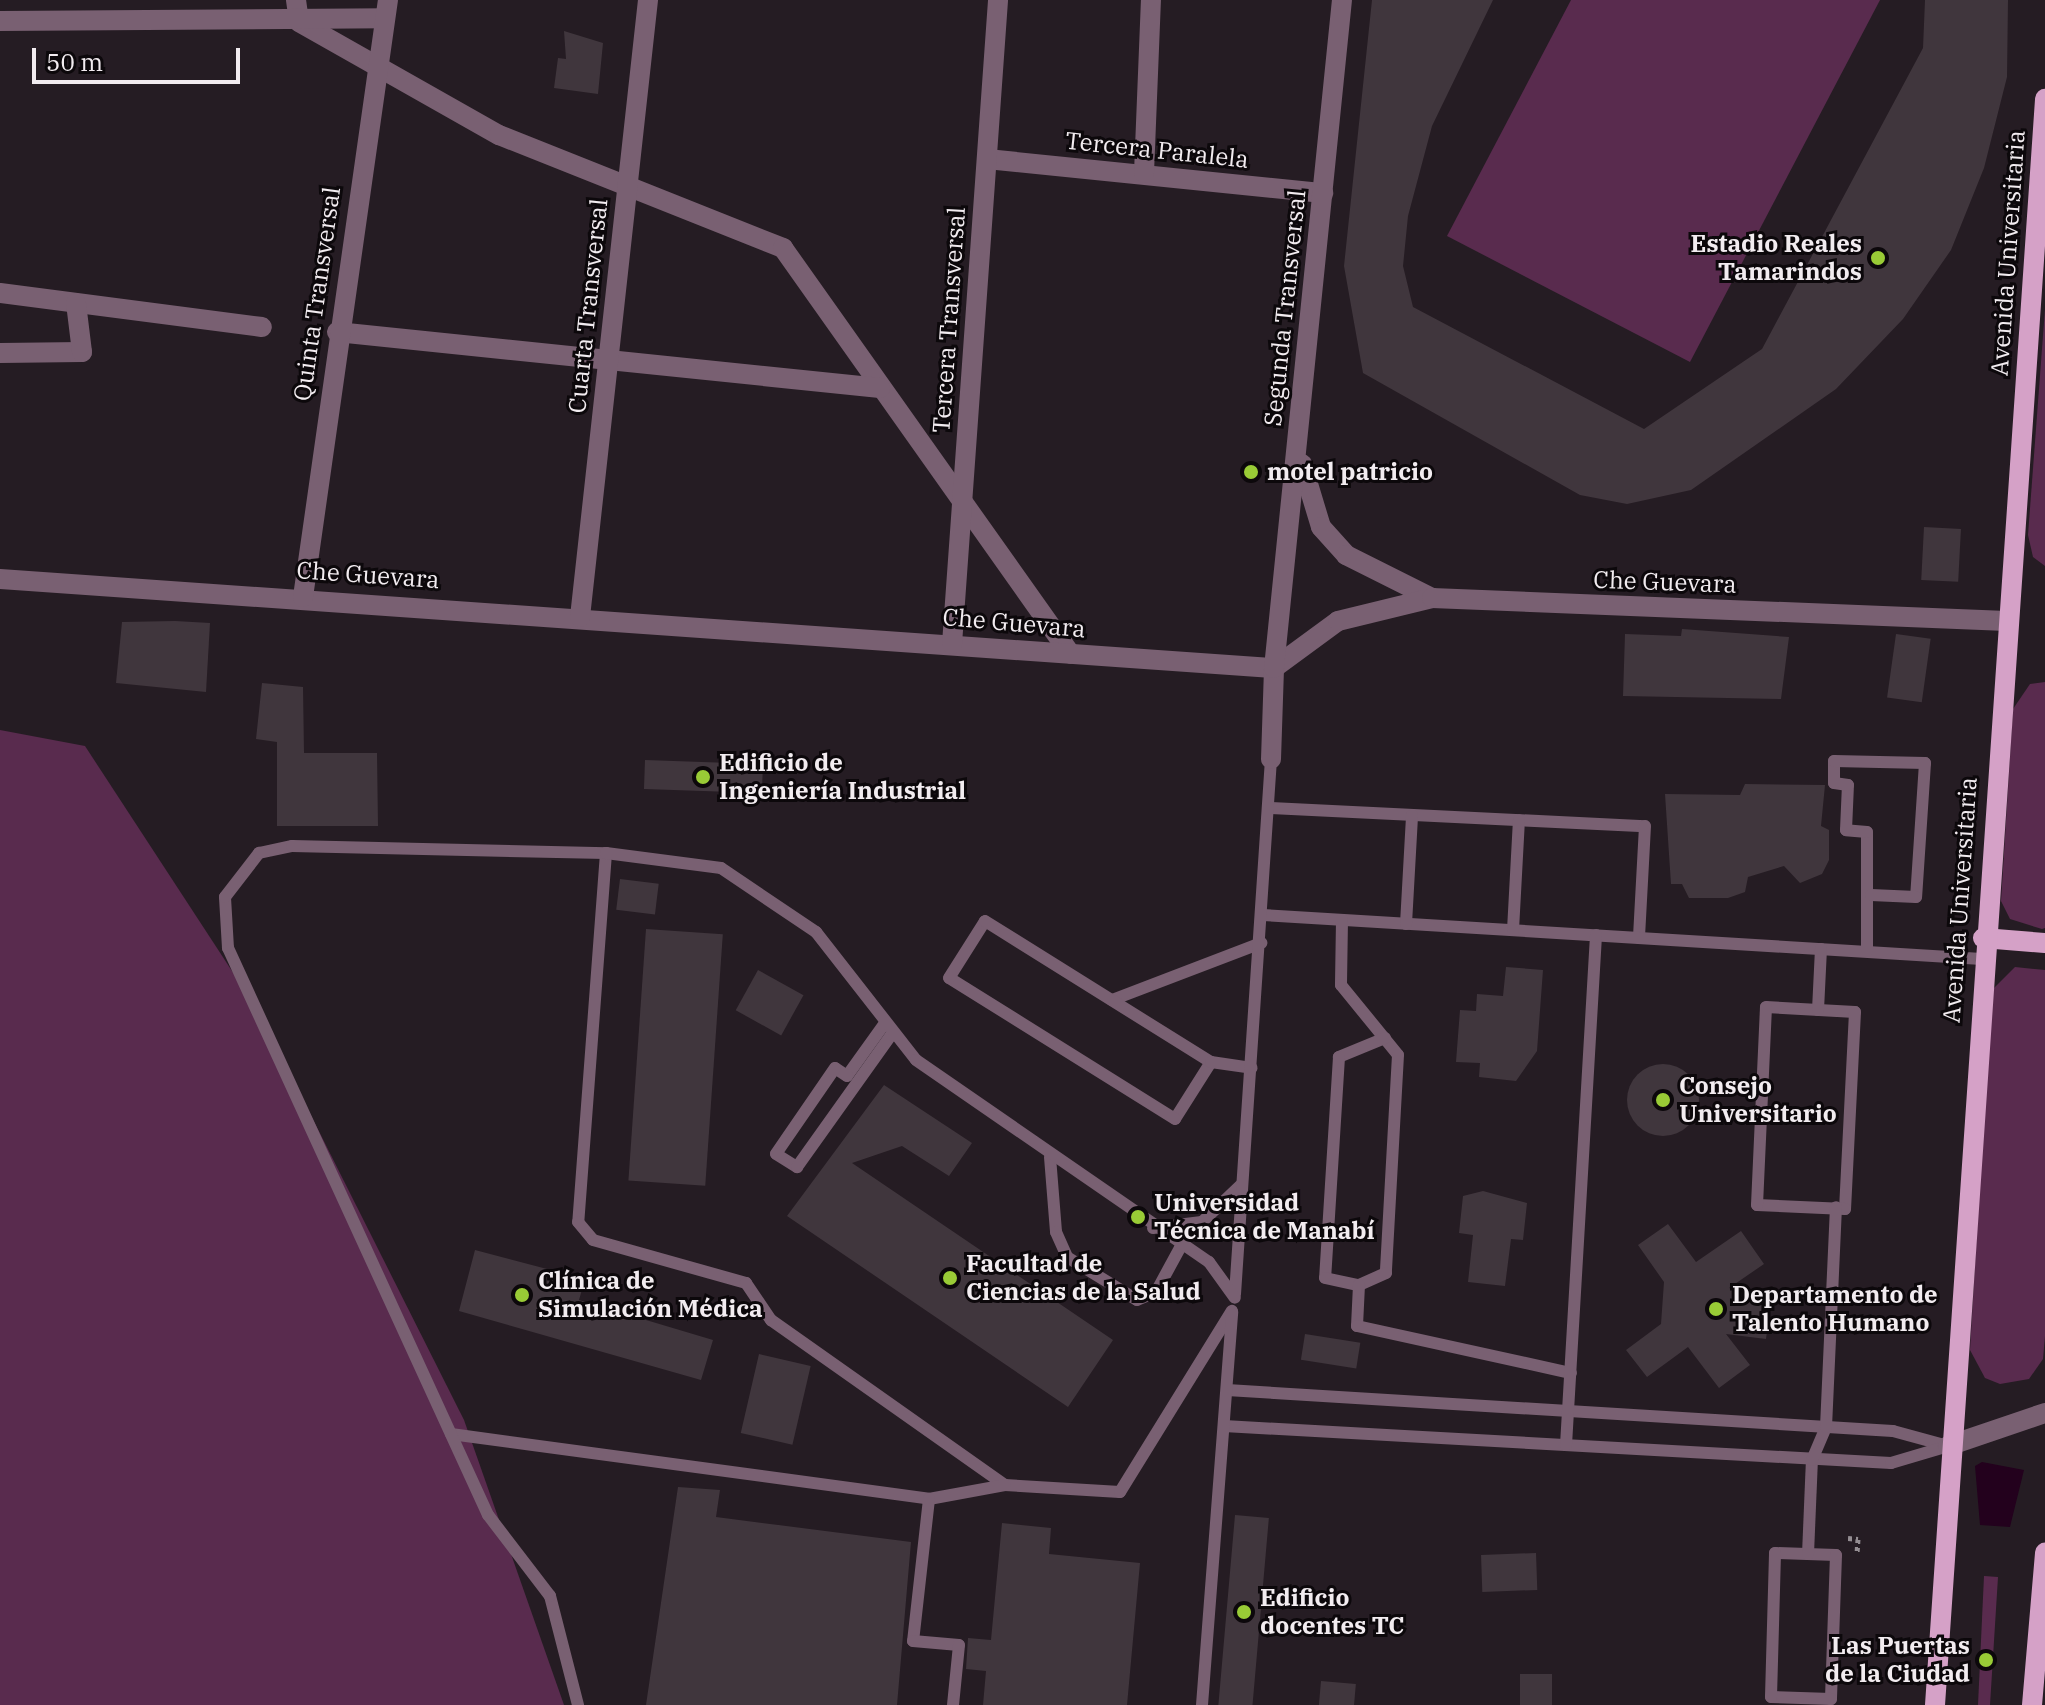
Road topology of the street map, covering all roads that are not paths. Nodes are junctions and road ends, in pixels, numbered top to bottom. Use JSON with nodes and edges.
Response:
{"nodes":[{"id":1,"x":296,"y":0,"type":"edge"},
{"id":2,"x":648,"y":0,"type":"edge"},
{"id":3,"x":998,"y":0,"type":"edge"},
{"id":4,"x":1151,"y":0,"type":"edge"},
{"id":5,"x":1342,"y":0,"type":"edge"},
{"id":6,"x":386,"y":9,"type":"edge"},
{"id":7,"x":0,"y":21,"type":"edge"},
{"id":8,"x":299,"y":22,"type":"junction"},
{"id":9,"x":377,"y":62,"type":"junction"},
{"id":10,"x":2045,"y":99,"type":"edge"},
{"id":11,"x":987,"y":159,"type":"junction"},
{"id":12,"x":1144,"y":173,"type":"junction"},
{"id":13,"x":629,"y":181,"type":"junction"},
{"id":14,"x":1323,"y":193,"type":"junction"},
{"id":15,"x":0,"y":293,"type":"edge"},
{"id":16,"x":76,"y":303,"type":"junction"},
{"id":17,"x":262,"y":327,"type":"dead end"},
{"id":18,"x":337,"y":332,"type":"junction"},
{"id":19,"x":0,"y":353,"type":"edge"},
{"id":20,"x":609,"y":358,"type":"junction"},
{"id":21,"x":880,"y":388,"type":"junction"},
{"id":22,"x":1298,"y":444,"type":"junction"},
{"id":23,"x":961,"y":505,"type":"junction"},
{"id":24,"x":0,"y":579,"type":"edge"},
{"id":25,"x":303,"y":597,"type":"junction"},
{"id":26,"x":1432,"y":598,"type":"junction"},
{"id":27,"x":580,"y":617,"type":"junction"},
{"id":28,"x":2007,"y":621,"type":"junction"},
{"id":29,"x":952,"y":644,"type":"junction"},
{"id":30,"x":1070,"y":654,"type":"junction"},
{"id":31,"x":1274,"y":668,"type":"junction"},
{"id":32,"x":1271,"y":759,"type":"joint"},
{"id":33,"x":1271,"y":808,"type":"junction"},
{"id":34,"x":1412,"y":815,"type":"junction"},
{"id":35,"x":1519,"y":820,"type":"junction"},
{"id":36,"x":606,"y":853,"type":"junction"},
{"id":37,"x":1871,"y":895,"type":"junction"},
{"id":38,"x":1263,"y":915,"type":"junction"},
{"id":39,"x":1342,"y":920,"type":"junction"},
{"id":40,"x":1406,"y":924,"type":"junction"},
{"id":41,"x":1513,"y":930,"type":"junction"},
{"id":42,"x":1596,"y":935,"type":"junction"},
{"id":43,"x":1639,"y":938,"type":"junction"},
{"id":44,"x":1983,"y":938,"type":"junction"},
{"id":45,"x":1261,"y":943,"type":"junction"},
{"id":46,"x":2045,"y":943,"type":"edge"},
{"id":47,"x":1821,"y":949,"type":"junction"},
{"id":48,"x":1867,"y":951,"type":"junction"},
{"id":49,"x":1982,"y":959,"type":"junction"},
{"id":50,"x":1112,"y":1000,"type":"junction"},
{"id":51,"x":1818,"y":1010,"type":"junction"},
{"id":52,"x":888,"y":1028,"type":"junction"},
{"id":53,"x":1385,"y":1038,"type":"junction"},
{"id":54,"x":1211,"y":1062,"type":"junction"},
{"id":55,"x":1252,"y":1068,"type":"junction"},
{"id":56,"x":1050,"y":1157,"type":"junction"},
{"id":57,"x":1242,"y":1184,"type":"junction"},
{"id":58,"x":1836,"y":1207,"type":"junction"},
{"id":59,"x":1150,"y":1228,"type":"junction"},
{"id":60,"x":1181,"y":1246,"type":"junction"},
{"id":61,"x":1359,"y":1285,"type":"junction"},
{"id":62,"x":1234,"y":1304,"type":"junction"},
{"id":63,"x":1571,"y":1373,"type":"junction"},
{"id":64,"x":1227,"y":1390,"type":"junction"},
{"id":65,"x":1568,"y":1412,"type":"junction"},
{"id":66,"x":2045,"y":1413,"type":"edge"},
{"id":67,"x":1224,"y":1426,"type":"junction"},
{"id":68,"x":1826,"y":1427,"type":"junction"},
{"id":69,"x":451,"y":1434,"type":"junction"},
{"id":70,"x":1566,"y":1445,"type":"junction"},
{"id":71,"x":1948,"y":1446,"type":"junction"},
{"id":72,"x":1812,"y":1460,"type":"junction"},
{"id":73,"x":1005,"y":1485,"type":"junction"},
{"id":74,"x":929,"y":1499,"type":"junction"},
{"id":75,"x":2045,"y":1553,"type":"edge"},
{"id":76,"x":1808,"y":1554,"type":"junction"},
{"id":77,"x":578,"y":1705,"type":"edge"},
{"id":78,"x":953,"y":1705,"type":"edge"},
{"id":79,"x":1202,"y":1705,"type":"edge"},
{"id":80,"x":1935,"y":1705,"type":"edge"},
{"id":81,"x":2032,"y":1705,"type":"edge"}],
"edges":[{"from":1,"to":8,"type":"street"},
{"from":2,"to":13,"type":"street","name":"Cuarta Transversal"},
{"from":3,"to":11,"type":"street","name":"Tercera Transversal"},
{"from":4,"to":12,"type":"street"},
{"from":5,"to":14,"type":"street","name":"Segunda Transversal"},
{"from":6,"to":8,"type":"street"},
{"from":6,"to":9,"type":"street","name":"Quinta Transversal"},
{"from":7,"to":8,"type":"street"},
{"from":8,"to":9,"type":"street"},
{"from":9,"to":13,"type":"street"},
{"from":9,"to":18,"type":"street","name":"Quinta Transversal"},
{"from":10,"to":28,"type":"main road","name":"Avenida Universitaria"},
{"from":11,"to":12,"type":"street","name":"Tercera Paralela"},
{"from":11,"to":23,"type":"street","name":"Tercera Transversal"},
{"from":12,"to":14,"type":"street","name":"Tercera Paralela"},
{"from":13,"to":20,"type":"street","name":"Cuarta Transversal"},
{"from":13,"to":21,"type":"street"},
{"from":14,"to":22,"type":"street","name":"Segunda Transversal"},
{"from":15,"to":16,"type":"street"},
{"from":16,"to":17,"type":"street"},
{"from":16,"to":19,"type":"street"},
{"from":18,"to":20,"type":"street"},
{"from":18,"to":25,"type":"street","name":"Quinta Transversal"},
{"from":20,"to":21,"type":"street"},
{"from":20,"to":27,"type":"street","name":"Cuarta Transversal"},
{"from":21,"to":23,"type":"street"},
{"from":22,"to":26,"type":"street"},
{"from":22,"to":31,"type":"street","name":"Segunda Transversal"},
{"from":23,"to":29,"type":"street","name":"Tercera Transversal"},
{"from":23,"to":30,"type":"street"},
{"from":24,"to":25,"type":"street","name":"Che Guevara"},
{"from":25,"to":27,"type":"street","name":"Che Guevara"},
{"from":26,"to":28,"type":"street","name":"Che Guevara"},
{"from":26,"to":31,"type":"street","name":"Che Guevara"},
{"from":27,"to":29,"type":"street","name":"Che Guevara"},
{"from":28,"to":44,"type":"main road","name":"Avenida Universitaria"},
{"from":29,"to":30,"type":"street","name":"Che Guevara"},
{"from":30,"to":31,"type":"street","name":"Che Guevara"},
{"from":31,"to":32,"type":"street"},
{"from":32,"to":33,"type":"lane"},
{"from":33,"to":34,"type":"lane"},
{"from":33,"to":38,"type":"lane"},
{"from":34,"to":35,"type":"lane"},
{"from":34,"to":40,"type":"lane"},
{"from":35,"to":41,"type":"lane"},
{"from":35,"to":43,"type":"lane"},
{"from":36,"to":52,"type":"lane"},
{"from":36,"to":69,"type":"lane"},
{"from":36,"to":73,"type":"lane"},
{"from":37,"to":37,"type":"lane"},
{"from":37,"to":48,"type":"lane"},
{"from":38,"to":39,"type":"lane"},
{"from":38,"to":45,"type":"lane"},
{"from":39,"to":40,"type":"lane"},
{"from":39,"to":53,"type":"lane"},
{"from":40,"to":41,"type":"lane"},
{"from":41,"to":42,"type":"lane"},
{"from":42,"to":43,"type":"lane"},
{"from":42,"to":63,"type":"lane"},
{"from":43,"to":47,"type":"lane"},
{"from":44,"to":46,"type":"main road"},
{"from":44,"to":49,"type":"main road","name":"Avenida Universitaria"},
{"from":45,"to":50,"type":"lane"},
{"from":45,"to":55,"type":"lane"},
{"from":47,"to":48,"type":"lane"},
{"from":47,"to":51,"type":"lane"},
{"from":48,"to":49,"type":"lane"},
{"from":49,"to":71,"type":"main road","name":"Avenida Universitaria"},
{"from":50,"to":54,"type":"lane"},
{"from":50,"to":54,"type":"lane"},
{"from":51,"to":58,"type":"lane"},
{"from":51,"to":58,"type":"lane"},
{"from":52,"to":52,"type":"lane"},
{"from":52,"to":56,"type":"lane"},
{"from":53,"to":61,"type":"lane"},
{"from":53,"to":61,"type":"lane"},
{"from":54,"to":55,"type":"lane"},
{"from":55,"to":57,"type":"lane"},
{"from":56,"to":59,"type":"lane"},
{"from":56,"to":60,"type":"lane"},
{"from":57,"to":59,"type":"lane"},
{"from":57,"to":62,"type":"lane"},
{"from":58,"to":68,"type":"lane"},
{"from":59,"to":60,"type":"lane"},
{"from":60,"to":62,"type":"lane"},
{"from":61,"to":63,"type":"lane"},
{"from":62,"to":64,"type":"lane"},
{"from":62,"to":73,"type":"lane"},
{"from":63,"to":65,"type":"lane"},
{"from":64,"to":65,"type":"lane"},
{"from":64,"to":67,"type":"lane"},
{"from":65,"to":68,"type":"lane"},
{"from":65,"to":70,"type":"lane"},
{"from":66,"to":71,"type":"street"},
{"from":67,"to":70,"type":"lane"},
{"from":67,"to":79,"type":"lane"},
{"from":68,"to":71,"type":"lane"},
{"from":68,"to":72,"type":"lane"},
{"from":69,"to":74,"type":"lane"},
{"from":69,"to":77,"type":"lane"},
{"from":70,"to":72,"type":"lane"},
{"from":71,"to":72,"type":"lane"},
{"from":71,"to":80,"type":"main road","name":"Avenida Universitaria"},
{"from":72,"to":76,"type":"lane"},
{"from":73,"to":74,"type":"lane"},
{"from":74,"to":78,"type":"lane"},
{"from":75,"to":81,"type":"main road"},
{"from":76,"to":76,"type":"lane"}]}
